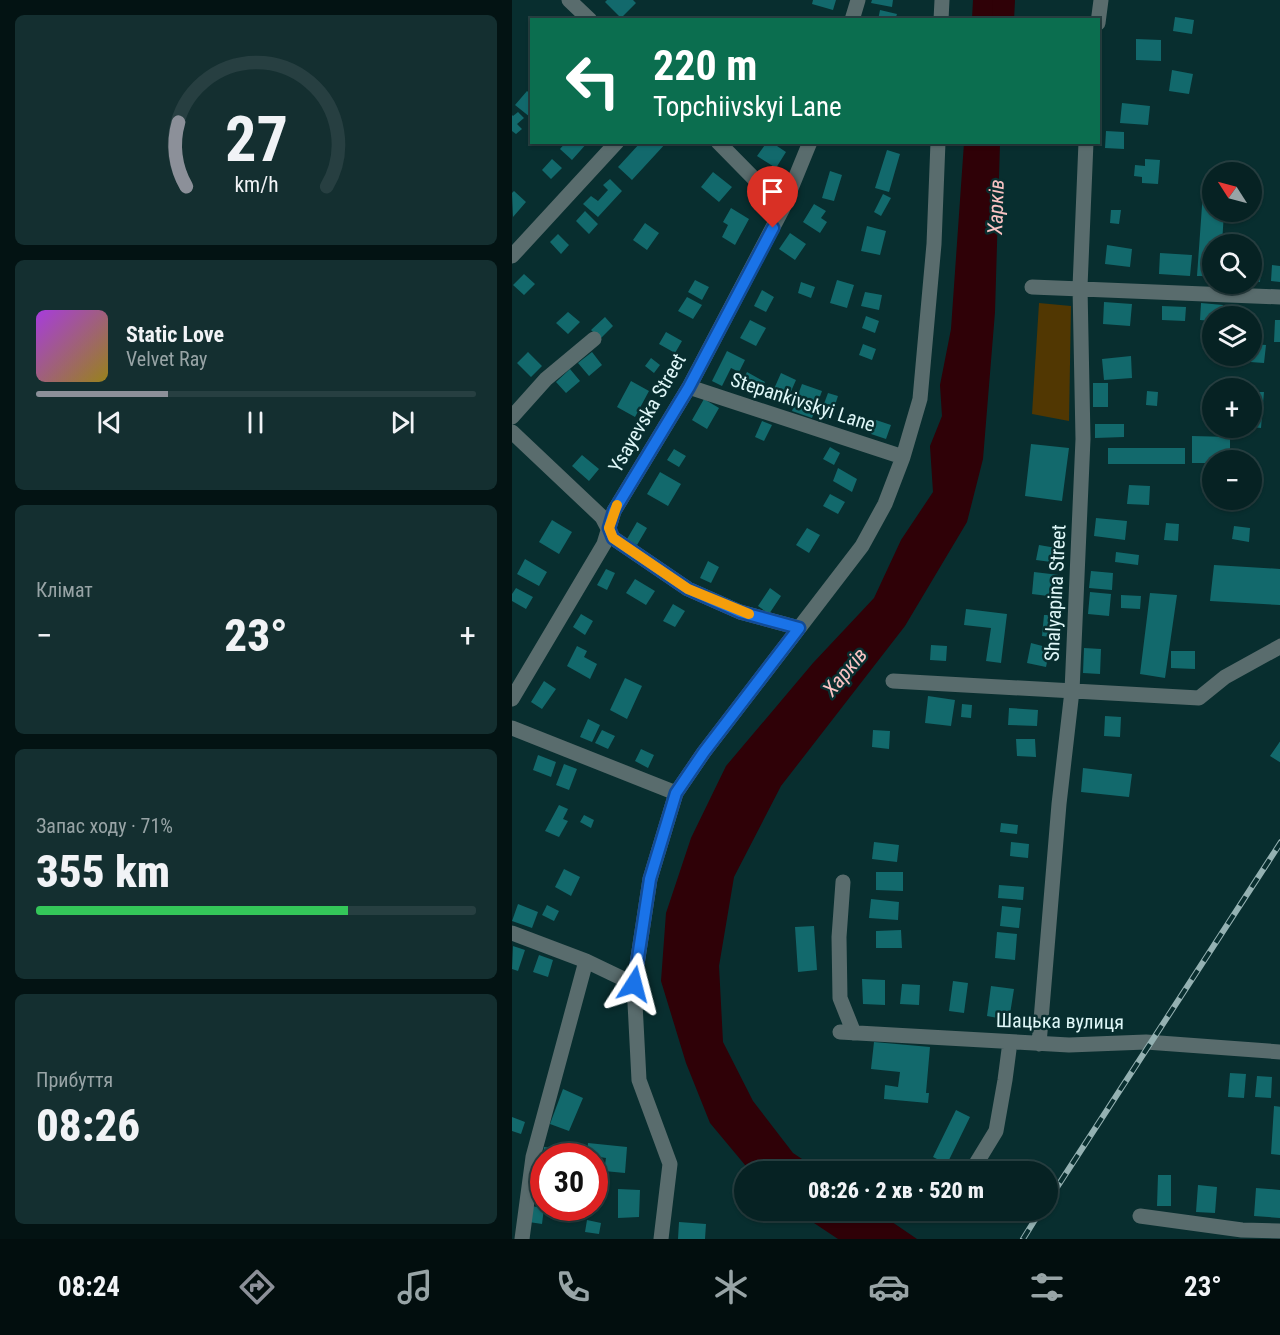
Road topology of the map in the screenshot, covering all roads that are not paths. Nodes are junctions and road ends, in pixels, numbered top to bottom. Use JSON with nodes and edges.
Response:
{"nodes":[{"id":1,"x":569,"y":0,"type":"edge"},
{"id":2,"x":858,"y":0,"type":"edge"},
{"id":3,"x":942,"y":0,"type":"edge"},
{"id":4,"x":1101,"y":0,"type":"edge"},
{"id":5,"x":588,"y":18,"type":"edge"},
{"id":6,"x":853,"y":18,"type":"edge"},
{"id":7,"x":941,"y":18,"type":"edge"},
{"id":8,"x":1099,"y":18,"type":"edge"},
{"id":9,"x":615,"y":144,"type":"edge"},
{"id":10,"x":720,"y":144,"type":"edge"},
{"id":11,"x":809,"y":144,"type":"edge"},
{"id":12,"x":938,"y":144,"type":"edge"},
{"id":13,"x":1086,"y":144,"type":"edge"},
{"id":14,"x":783,"y":208,"type":"junction"},
{"id":15,"x":512,"y":256,"type":"edge"},
{"id":16,"x":1032,"y":287,"type":"dead end"},
{"id":17,"x":1080,"y":287,"type":"junction"},
{"id":18,"x":1280,"y":297,"type":"edge"},
{"id":19,"x":594,"y":339,"type":"dead end"},
{"id":20,"x":689,"y":387,"type":"junction"},
{"id":21,"x":512,"y":417,"type":"edge"},
{"id":22,"x":512,"y":432,"type":"edge"},
{"id":23,"x":903,"y":458,"type":"junction"},
{"id":24,"x":609,"y":528,"type":"junction"},
{"id":25,"x":799,"y":628,"type":"junction"},
{"id":26,"x":1280,"y":646,"type":"edge"},
{"id":27,"x":893,"y":681,"type":"dead end"},
{"id":28,"x":1072,"y":691,"type":"junction"},
{"id":29,"x":512,"y":699,"type":"edge"},
{"id":30,"x":512,"y":728,"type":"edge"},
{"id":31,"x":676,"y":793,"type":"junction"},
{"id":32,"x":843,"y":882,"type":"dead end"},
{"id":33,"x":512,"y":933,"type":"edge"},
{"id":34,"x":586,"y":962,"type":"junction"},
{"id":35,"x":634,"y":984,"type":"junction"},
{"id":36,"x":1010,"y":1042,"type":"junction"},
{"id":37,"x":1039,"y":1044,"type":"junction"},
{"id":38,"x":1280,"y":1052,"type":"edge"},
{"id":39,"x":978,"y":1161,"type":"edge"},
{"id":40,"x":1140,"y":1216,"type":"dead end"},
{"id":41,"x":1280,"y":1232,"type":"edge"},
{"id":42,"x":1241,"y":1234,"type":"edge"},
{"id":43,"x":522,"y":1239,"type":"edge"},
{"id":44,"x":661,"y":1239,"type":"edge"}],
"edges":[{"from":1,"to":5,"type":"street"},
{"from":2,"to":6,"type":"street"},
{"from":3,"to":7,"type":"street"},
{"from":4,"to":8,"type":"street"},
{"from":9,"to":15,"type":"street"},
{"from":10,"to":14,"type":"street"},
{"from":11,"to":14,"type":"street","name":"Ysayevska Street"},
{"from":12,"to":23,"type":"street"},
{"from":13,"to":17,"type":"street","name":"Shalyapina Street"},
{"from":14,"to":20,"type":"street","name":"Ysayevska Street"},
{"from":16,"to":17,"type":"street"},
{"from":17,"to":18,"type":"street"},
{"from":17,"to":28,"type":"street","name":"Shalyapina Street"},
{"from":19,"to":21,"type":"street"},
{"from":20,"to":23,"type":"street","name":"Stepankivskyi Lane"},
{"from":20,"to":24,"type":"street","name":"Ysayevska Street"},
{"from":22,"to":24,"type":"street"},
{"from":23,"to":25,"type":"street"},
{"from":24,"to":25,"type":"street"},
{"from":24,"to":29,"type":"street","name":"Ysayevska Street"},
{"from":25,"to":31,"type":"street"},
{"from":26,"to":28,"type":"street"},
{"from":27,"to":28,"type":"street"},
{"from":28,"to":37,"type":"street","name":"Shalyapina Street"},
{"from":30,"to":31,"type":"street"},
{"from":31,"to":35,"type":"street"},
{"from":32,"to":36,"type":"street","name":"Шацька вулиця"},
{"from":33,"to":34,"type":"street"},
{"from":34,"to":35,"type":"street"},
{"from":34,"to":43,"type":"street"},
{"from":35,"to":44,"type":"street"},
{"from":36,"to":37,"type":"street","name":"Шацька вулиця"},
{"from":36,"to":39,"type":"street"},
{"from":37,"to":38,"type":"street","name":"Шацька вулиця"},
{"from":40,"to":42,"type":"street"},
{"from":41,"to":42,"type":"street"}]}
